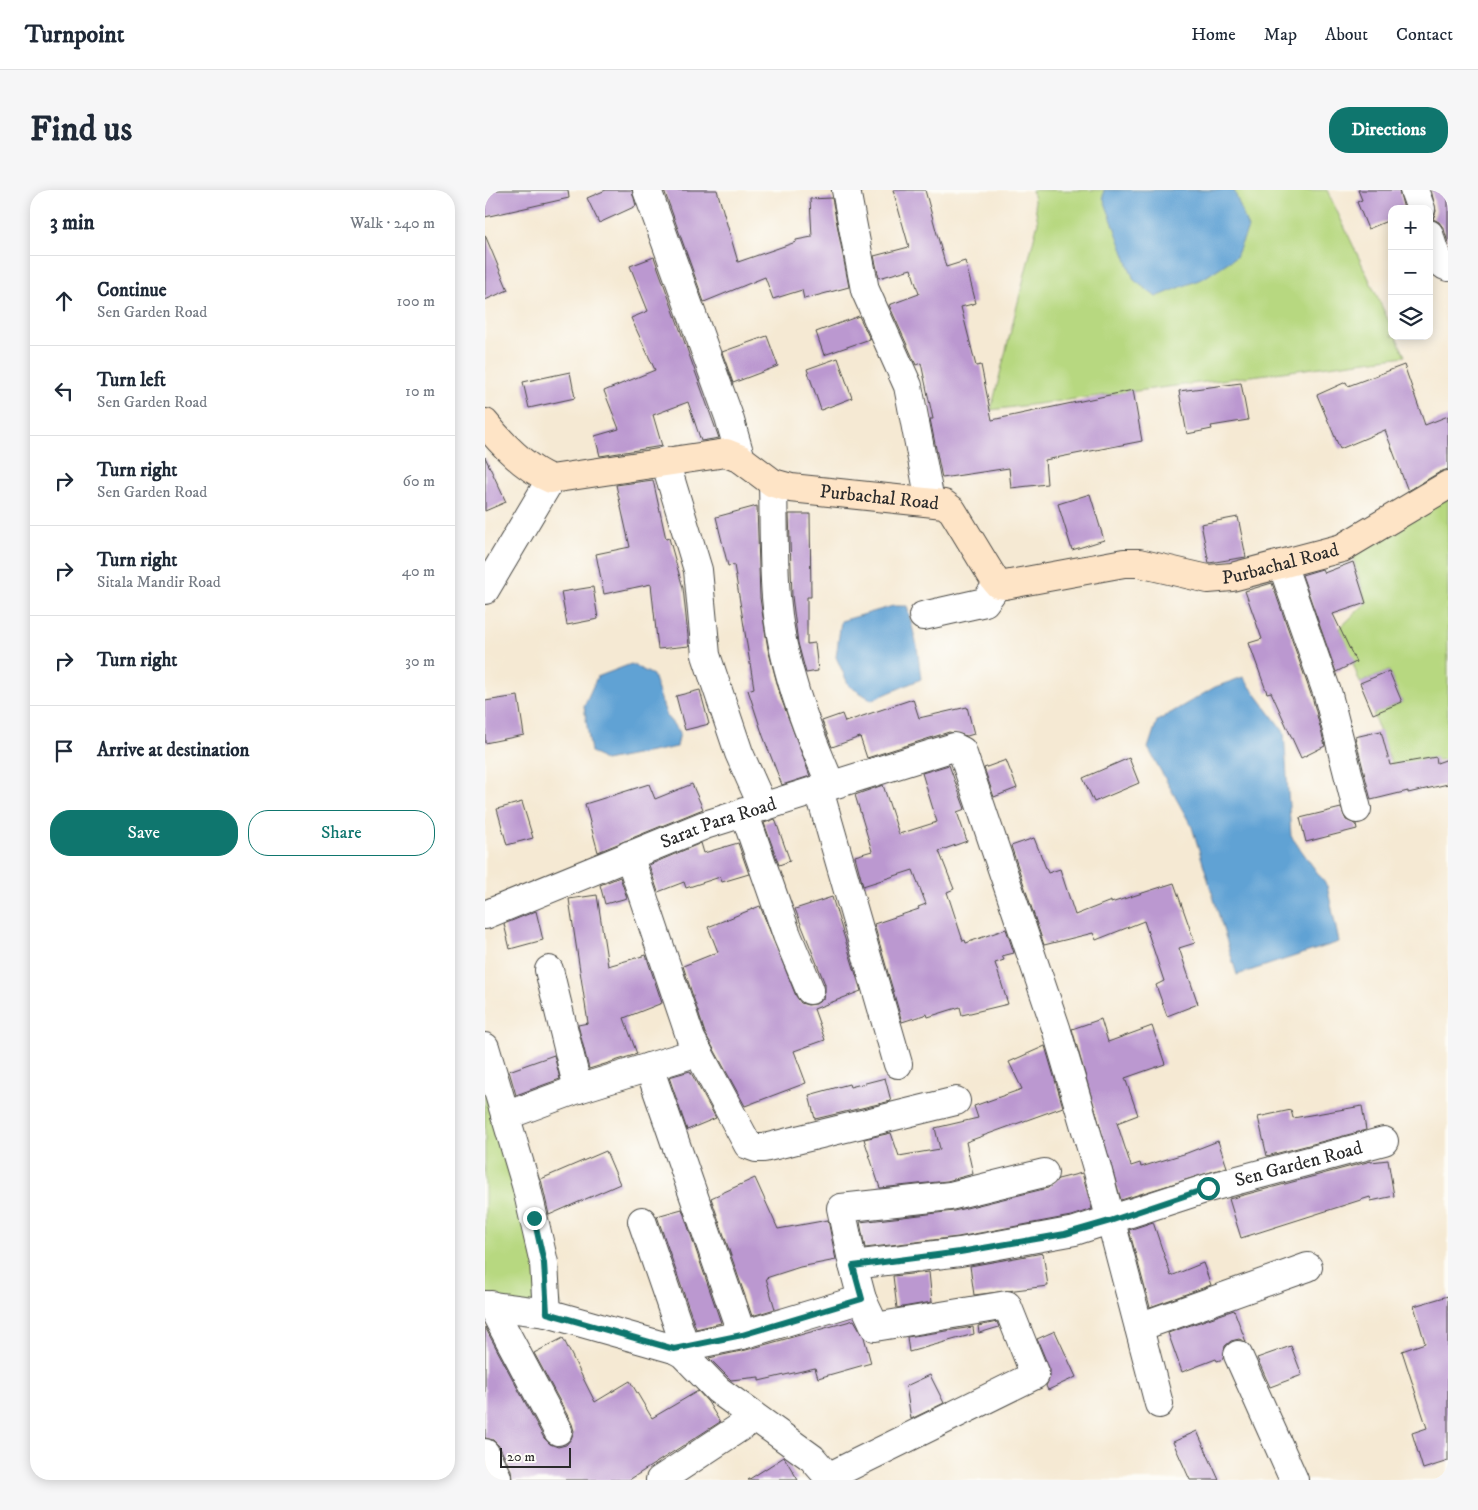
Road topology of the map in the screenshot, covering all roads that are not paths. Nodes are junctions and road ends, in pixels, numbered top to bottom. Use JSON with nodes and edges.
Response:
{"nodes":[{"id":1,"x":647,"y":190,"type":"edge"},
{"id":2,"x":846,"y":190,"type":"edge"},
{"id":3,"x":1415,"y":190,"type":"edge"},
{"id":4,"x":1420,"y":205,"type":"edge"},
{"id":5,"x":1433,"y":246,"type":"edge"},
{"id":6,"x":1448,"y":267,"type":"edge"},
{"id":7,"x":490,"y":436,"type":"edge"},
{"id":8,"x":741,"y":459,"type":"junction"},
{"id":9,"x":665,"y":460,"type":"junction"},
{"id":10,"x":551,"y":479,"type":"junction"},
{"id":11,"x":773,"y":483,"type":"junction"},
{"id":12,"x":1448,"y":485,"type":"edge"},
{"id":13,"x":930,"y":501,"type":"junction"},
{"id":14,"x":1282,"y":564,"type":"junction"},
{"id":15,"x":998,"y":584,"type":"junction"},
{"id":16,"x":485,"y":590,"type":"edge"},
{"id":17,"x":923,"y":616,"type":"dead end"},
{"id":18,"x":825,"y":788,"type":"junction"},
{"id":19,"x":1357,"y":808,"type":"dead end"},
{"id":20,"x":753,"y":810,"type":"junction"},
{"id":21,"x":629,"y":855,"type":"junction"},
{"id":22,"x":485,"y":914,"type":"edge"},
{"id":23,"x":549,"y":970,"type":"dead end"},
{"id":24,"x":810,"y":990,"type":"dead end"},
{"id":25,"x":485,"y":1047,"type":"edge"},
{"id":26,"x":698,"y":1052,"type":"junction"},
{"id":27,"x":898,"y":1064,"type":"dead end"},
{"id":28,"x":649,"y":1067,"type":"junction"},
{"id":29,"x":578,"y":1090,"type":"junction"},
{"id":30,"x":956,"y":1101,"type":"dead end"},
{"id":31,"x":505,"y":1116,"type":"junction"},
{"id":32,"x":1384,"y":1141,"type":"dead end"},
{"id":33,"x":1044,"y":1173,"type":"dead end"},
{"id":34,"x":1110,"y":1221,"type":"junction"},
{"id":35,"x":643,"y":1222,"type":"dead end"},
{"id":36,"x":853,"y":1266,"type":"junction"},
{"id":37,"x":1308,"y":1267,"type":"dead end"},
{"id":38,"x":862,"y":1299,"type":"junction"},
{"id":39,"x":488,"y":1305,"type":"edge"},
{"id":40,"x":547,"y":1313,"type":"junction"},
{"id":41,"x":1139,"y":1327,"type":"junction"},
{"id":42,"x":742,"y":1335,"type":"junction"},
{"id":43,"x":679,"y":1348,"type":"junction"},
{"id":44,"x":1238,"y":1355,"type":"dead end"},
{"id":45,"x":1159,"y":1404,"type":"dead end"},
{"id":46,"x":754,"y":1418,"type":"junction"},
{"id":47,"x":558,"y":1431,"type":"dead end"},
{"id":48,"x":485,"y":1453,"type":"edge"},
{"id":49,"x":497,"y":1477,"type":"dead end"},
{"id":50,"x":829,"y":1478,"type":"edge"},
{"id":51,"x":660,"y":1480,"type":"edge"},
{"id":52,"x":1294,"y":1480,"type":"edge"}],
"edges":[{"from":1,"to":8,"type":"street"},
{"from":2,"to":13,"type":"street"},
{"from":3,"to":4,"type":"street"},
{"from":5,"to":6,"type":"street"},
{"from":7,"to":10,"type":"street"},
{"from":8,"to":9,"type":"street","name":"Purbachal Road"},
{"from":8,"to":11,"type":"street","name":"Purbachal Road"},
{"from":9,"to":10,"type":"street","name":"Purbachal Road"},
{"from":9,"to":20,"type":"street"},
{"from":10,"to":16,"type":"street"},
{"from":11,"to":13,"type":"street","name":"Purbachal Road"},
{"from":11,"to":18,"type":"street"},
{"from":12,"to":14,"type":"street","name":"Purbachal Road"},
{"from":13,"to":15,"type":"street","name":"Purbachal Road"},
{"from":14,"to":15,"type":"street","name":"Purbachal Road"},
{"from":14,"to":19,"type":"street"},
{"from":15,"to":17,"type":"street"},
{"from":18,"to":20,"type":"street","name":"Sarat Para Road"},
{"from":18,"to":27,"type":"street"},
{"from":18,"to":34,"type":"street","name":"Sarat Para Road"},
{"from":20,"to":21,"type":"street","name":"Sarat Para Road"},
{"from":20,"to":24,"type":"street"},
{"from":21,"to":22,"type":"street","name":"Sarat Para Road"},
{"from":21,"to":26,"type":"street"},
{"from":23,"to":29,"type":"street"},
{"from":25,"to":31,"type":"street"},
{"from":26,"to":28,"type":"street"},
{"from":26,"to":30,"type":"street"},
{"from":28,"to":29,"type":"street"},
{"from":28,"to":42,"type":"street"},
{"from":29,"to":31,"type":"street"},
{"from":31,"to":40,"type":"street"},
{"from":32,"to":34,"type":"street","name":"Sen Garden Road"},
{"from":33,"to":36,"type":"street"},
{"from":34,"to":36,"type":"street","name":"Sen Garden Road"},
{"from":34,"to":41,"type":"street"},
{"from":35,"to":43,"type":"street"},
{"from":36,"to":38,"type":"street"},
{"from":37,"to":41,"type":"street"},
{"from":38,"to":42,"type":"street"},
{"from":38,"to":50,"type":"street"},
{"from":39,"to":40,"type":"street"},
{"from":39,"to":47,"type":"street"},
{"from":40,"to":43,"type":"street"},
{"from":41,"to":45,"type":"street"},
{"from":42,"to":43,"type":"street"},
{"from":43,"to":46,"type":"street"},
{"from":44,"to":52,"type":"street"},
{"from":46,"to":50,"type":"street"},
{"from":46,"to":51,"type":"street"},
{"from":48,"to":49,"type":"street"}]}
